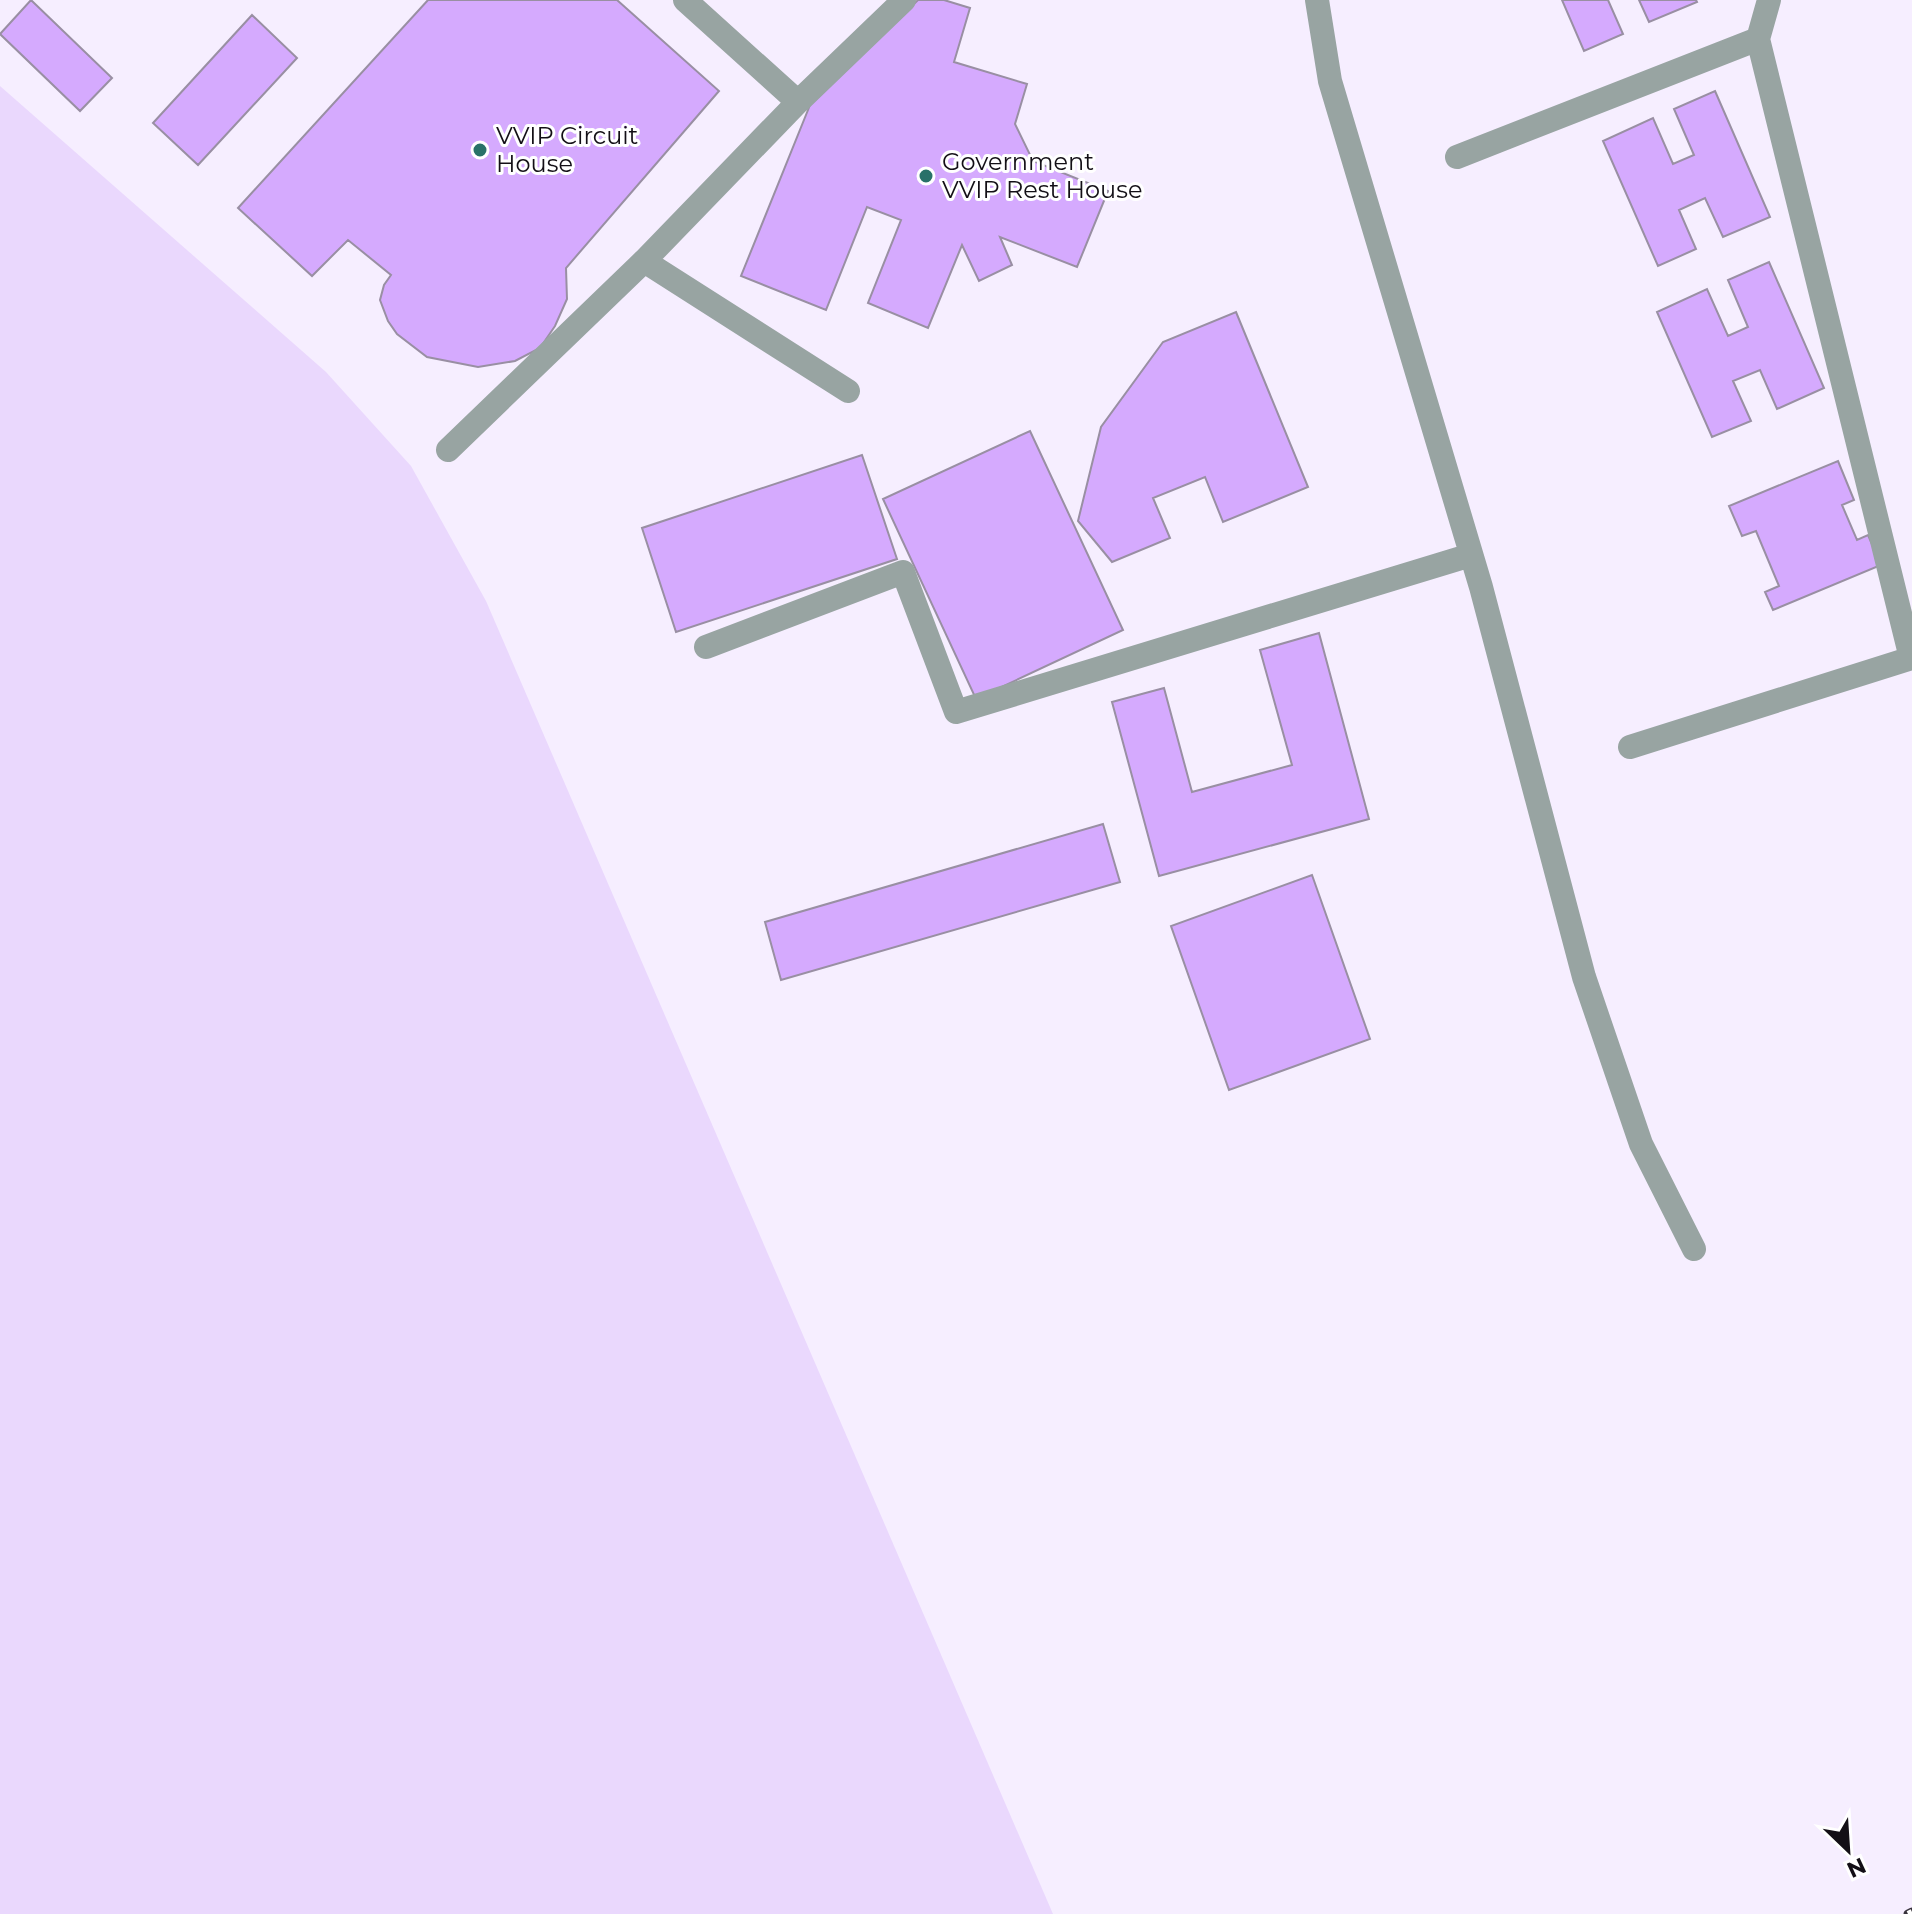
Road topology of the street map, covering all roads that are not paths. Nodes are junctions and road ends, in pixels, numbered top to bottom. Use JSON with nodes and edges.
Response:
{"nodes":[{"id":1,"x":685,"y":0,"type":"edge"},
{"id":2,"x":904,"y":0,"type":"edge"},
{"id":3,"x":1317,"y":0,"type":"edge"},
{"id":4,"x":1769,"y":0,"type":"edge"},
{"id":5,"x":1758,"y":39,"type":"junction"},
{"id":6,"x":798,"y":102,"type":"junction"},
{"id":7,"x":1457,"y":157,"type":"dead end"},
{"id":8,"x":644,"y":261,"type":"junction"},
{"id":9,"x":848,"y":391,"type":"dead end"},
{"id":10,"x":448,"y":450,"type":"dead end"},
{"id":11,"x":1471,"y":555,"type":"junction"},
{"id":12,"x":706,"y":647,"type":"dead end"},
{"id":13,"x":1912,"y":658,"type":"edge"},
{"id":14,"x":1630,"y":747,"type":"dead end"},
{"id":15,"x":1694,"y":1249,"type":"dead end"}],
"edges":[{"from":1,"to":6,"type":"street"},
{"from":2,"to":6,"type":"street"},
{"from":3,"to":11,"type":"street"},
{"from":4,"to":5,"type":"street"},
{"from":5,"to":7,"type":"street"},
{"from":5,"to":13,"type":"street"},
{"from":6,"to":8,"type":"street"},
{"from":8,"to":9,"type":"street"},
{"from":8,"to":10,"type":"street"},
{"from":11,"to":12,"type":"street"},
{"from":11,"to":15,"type":"street"},
{"from":13,"to":14,"type":"street"}]}
